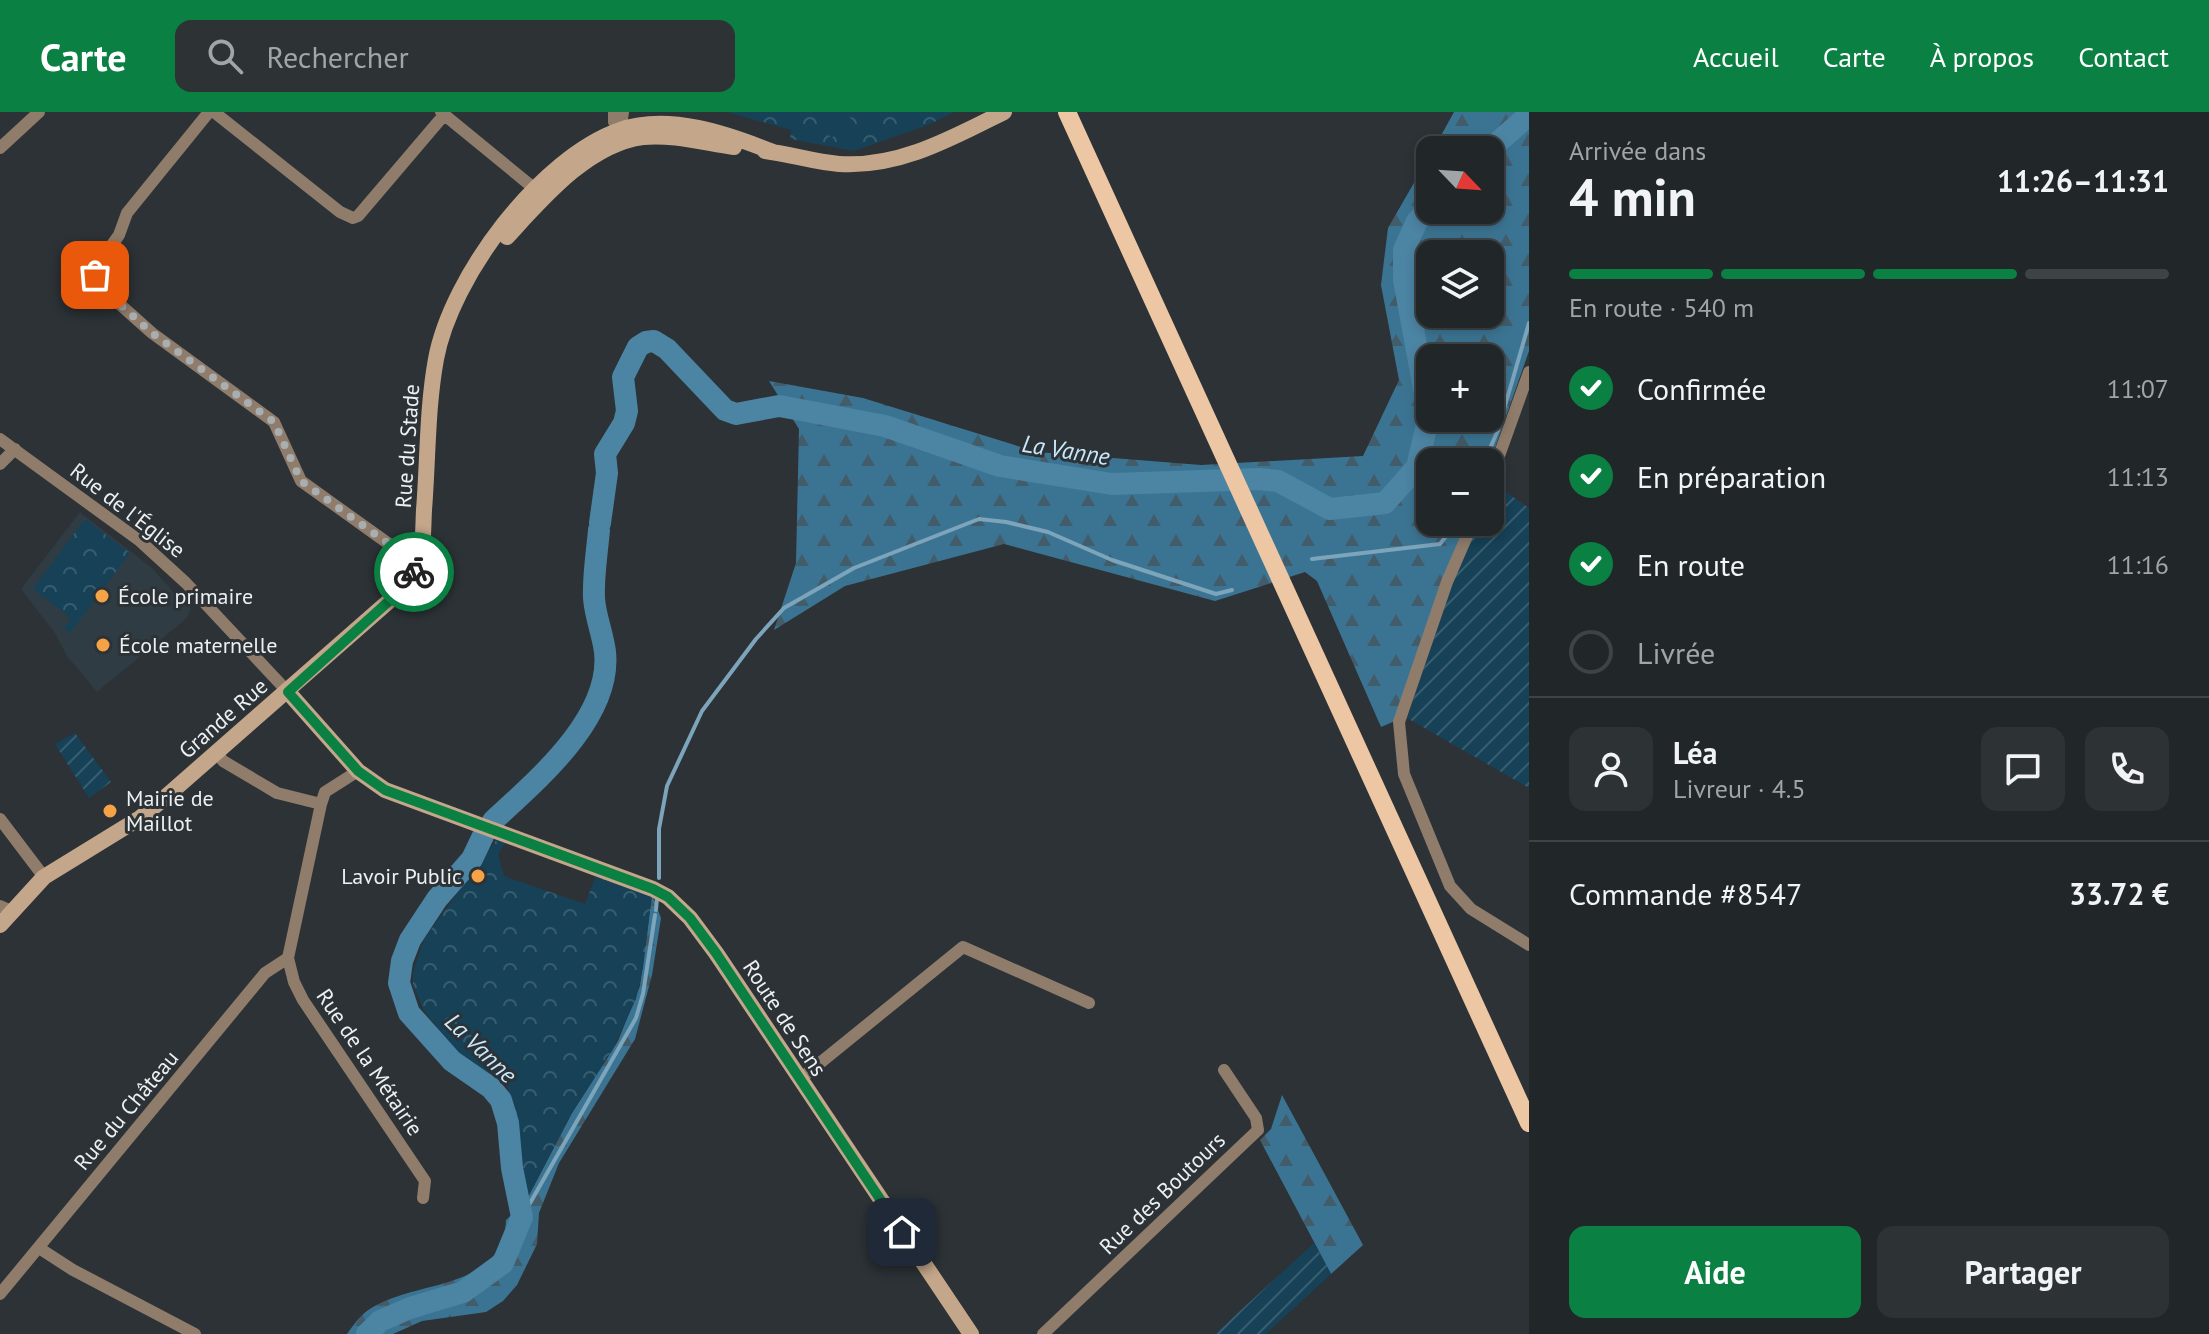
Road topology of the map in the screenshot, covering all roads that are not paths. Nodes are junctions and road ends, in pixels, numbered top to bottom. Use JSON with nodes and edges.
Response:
{"nodes":[{"id":1,"x":39,"y":112,"type":"edge"},
{"id":2,"x":212,"y":112,"type":"edge"},
{"id":3,"x":614,"y":112,"type":"edge"},
{"id":4,"x":623,"y":112,"type":"edge"},
{"id":5,"x":1004,"y":112,"type":"edge"},
{"id":6,"x":1067,"y":112,"type":"edge"},
{"id":7,"x":442,"y":113,"type":"edge"},
{"id":8,"x":620,"y":136,"type":"junction"},
{"id":9,"x":0,"y":148,"type":"edge"},
{"id":10,"x":541,"y":194,"type":"junction"},
{"id":11,"x":1529,"y":372,"type":"edge"},
{"id":12,"x":0,"y":439,"type":"edge"},
{"id":13,"x":1502,"y":448,"type":"edge"},
{"id":14,"x":15,"y":449,"type":"junction"},
{"id":15,"x":0,"y":464,"type":"edge"},
{"id":16,"x":1467,"y":536,"type":"edge"},
{"id":17,"x":417,"y":569,"type":"junction"},
{"id":18,"x":288,"y":692,"type":"junction"},
{"id":19,"x":217,"y":753,"type":"junction"},
{"id":20,"x":358,"y":771,"type":"junction"},
{"id":21,"x":321,"y":804,"type":"junction"},
{"id":22,"x":0,"y":819,"type":"edge"},
{"id":23,"x":44,"y":877,"type":"junction"},
{"id":24,"x":4,"y":914,"type":"edge"},
{"id":25,"x":1529,"y":945,"type":"edge"},
{"id":26,"x":288,"y":958,"type":"junction"},
{"id":27,"x":1089,"y":1003,"type":"dead end"},
{"id":28,"x":1224,"y":1070,"type":"dead end"},
{"id":29,"x":799,"y":1080,"type":"junction"},
{"id":30,"x":1529,"y":1123,"type":"edge"},
{"id":31,"x":423,"y":1198,"type":"dead end"},
{"id":32,"x":39,"y":1248,"type":"junction"},
{"id":33,"x":0,"y":1294,"type":"edge"},
{"id":34,"x":195,"y":1334,"type":"edge"},
{"id":35,"x":971,"y":1334,"type":"edge"},
{"id":36,"x":1043,"y":1334,"type":"edge"}],
"edges":[{"from":1,"to":9,"type":"street"},
{"from":2,"to":7,"type":"street"},
{"from":2,"to":17,"type":"street"},
{"from":3,"to":8,"type":"street"},
{"from":4,"to":8,"type":"street"},
{"from":5,"to":8,"type":"street","name":"Rue du Stade"},
{"from":6,"to":30,"type":"main road"},
{"from":7,"to":10,"type":"street"},
{"from":8,"to":10,"type":"street","name":"Rue du Stade"},
{"from":10,"to":17,"type":"street","name":"Rue du Stade"},
{"from":11,"to":13,"type":"street"},
{"from":12,"to":14,"type":"street","name":"Rue de l'Église"},
{"from":14,"to":15,"type":"street"},
{"from":14,"to":18,"type":"street","name":"Rue de l'Église"},
{"from":16,"to":25,"type":"street"},
{"from":17,"to":18,"type":"street"},
{"from":18,"to":19,"type":"street","name":"Grande Rue"},
{"from":18,"to":20,"type":"street","name":"Route de Sens"},
{"from":19,"to":21,"type":"street"},
{"from":19,"to":23,"type":"street","name":"Grande Rue"},
{"from":20,"to":21,"type":"street"},
{"from":20,"to":29,"type":"street","name":"Route de Sens"},
{"from":21,"to":26,"type":"street"},
{"from":22,"to":23,"type":"street"},
{"from":23,"to":24,"type":"street","name":"Grande Rue"},
{"from":26,"to":31,"type":"street","name":"Rue de la Métairie"},
{"from":26,"to":32,"type":"street","name":"Rue du Château"},
{"from":27,"to":29,"type":"street"},
{"from":28,"to":36,"type":"street","name":"Rue des Boutours"},
{"from":29,"to":35,"type":"street","name":"Route de Sens"},
{"from":32,"to":33,"type":"street","name":"Rue du Château"},
{"from":32,"to":34,"type":"street"}]}
